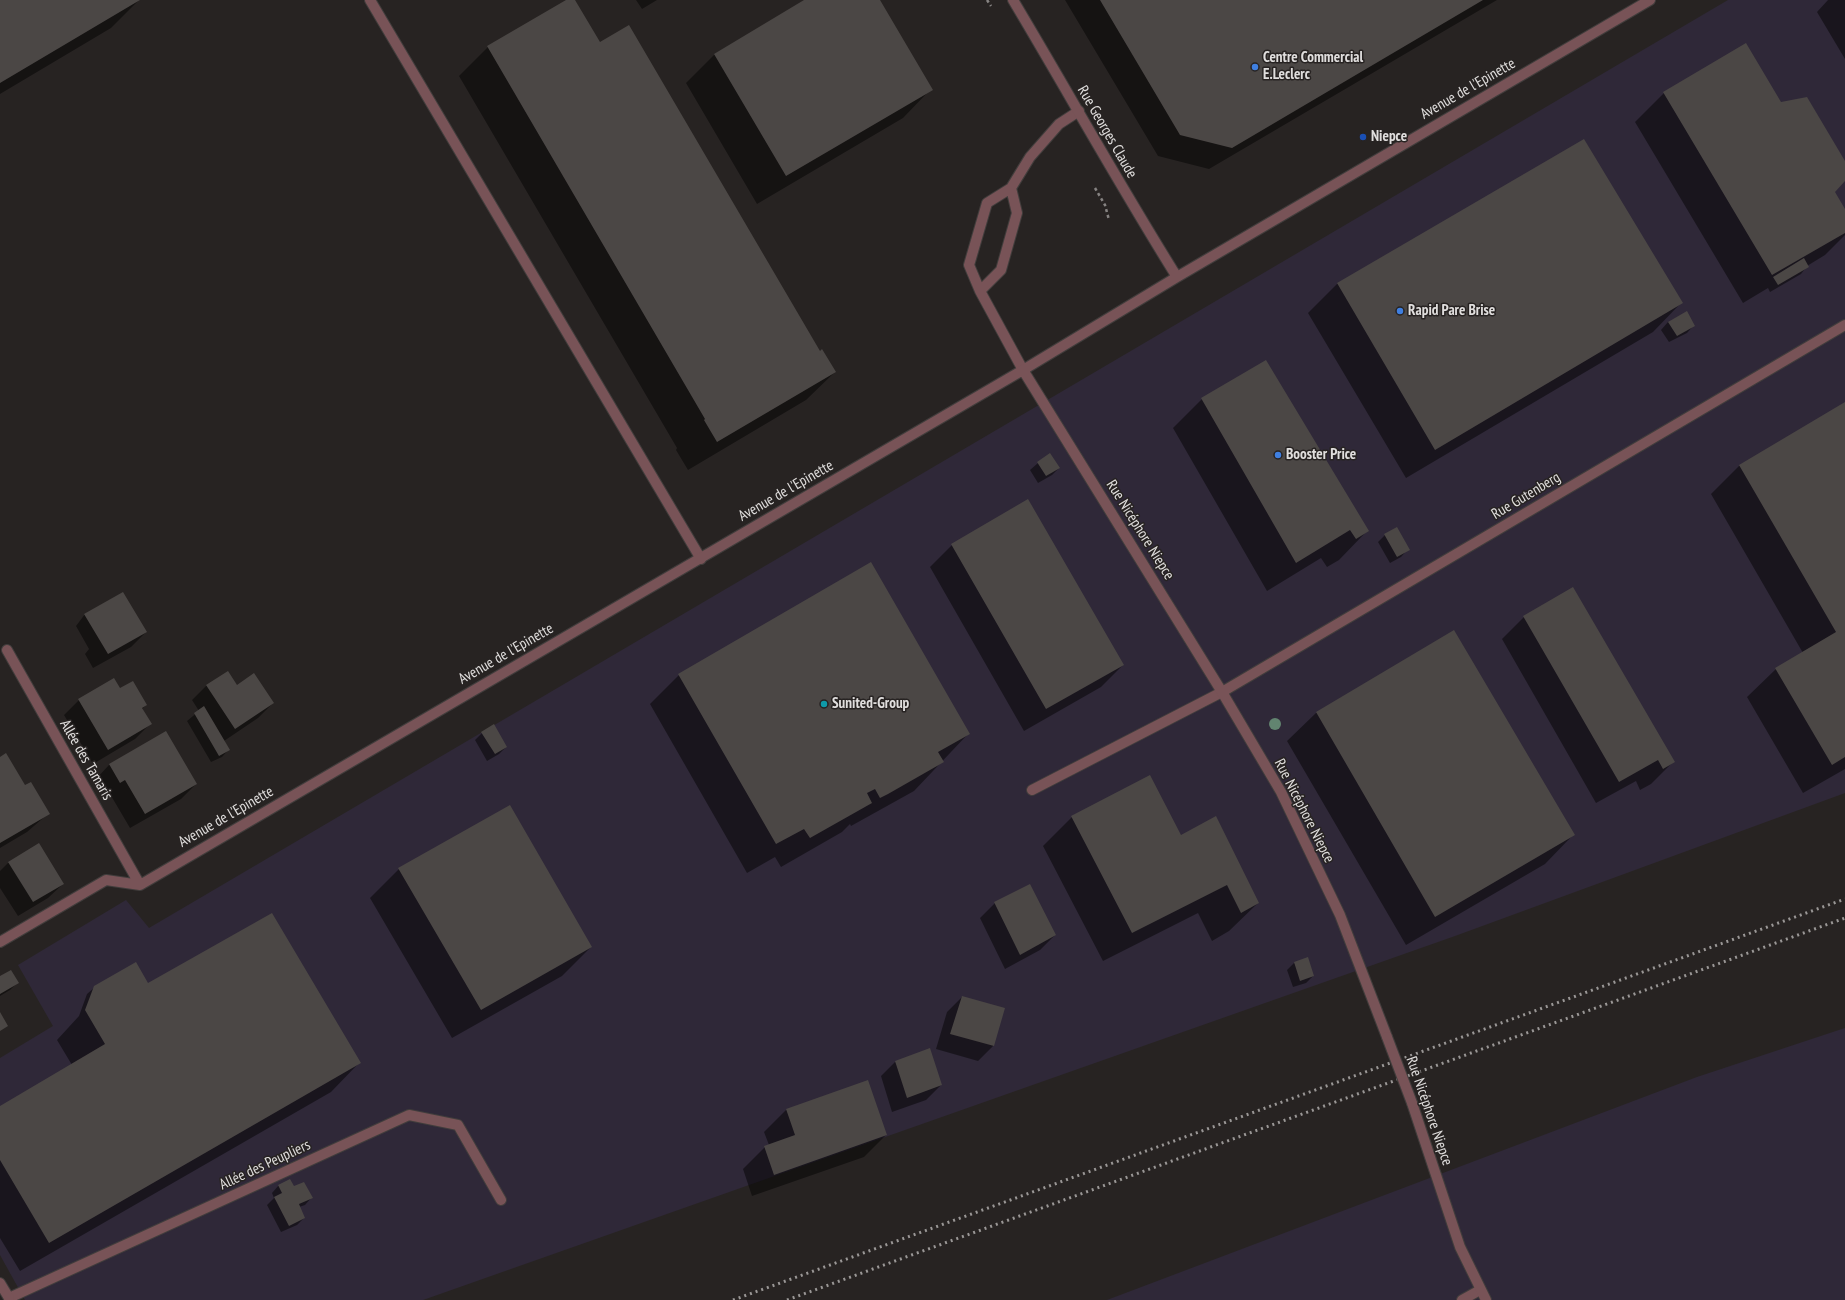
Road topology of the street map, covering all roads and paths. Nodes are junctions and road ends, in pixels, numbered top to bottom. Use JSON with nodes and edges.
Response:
{"nodes":[{"id":1,"x":370,"y":0,"type":"edge"},
{"id":2,"x":1013,"y":0,"type":"edge"},
{"id":3,"x":1650,"y":0,"type":"edge"},
{"id":4,"x":1079,"y":111,"type":"junction"},
{"id":5,"x":1094,"y":186,"type":"dead end"},
{"id":6,"x":1011,"y":188,"type":"junction"},
{"id":7,"x":1109,"y":220,"type":"dead end"},
{"id":8,"x":1177,"y":277,"type":"junction"},
{"id":9,"x":980,"y":291,"type":"junction"},
{"id":10,"x":1845,"y":325,"type":"edge"},
{"id":11,"x":1023,"y":370,"type":"junction"},
{"id":12,"x":701,"y":559,"type":"junction"},
{"id":13,"x":7,"y":650,"type":"dead end"},
{"id":14,"x":1222,"y":692,"type":"junction"},
{"id":15,"x":1032,"y":790,"type":"dead end"},
{"id":16,"x":140,"y":884,"type":"junction"},
{"id":17,"x":0,"y":942,"type":"edge"},
{"id":18,"x":501,"y":1200,"type":"dead end"},
{"id":19,"x":0,"y":1283,"type":"edge"},
{"id":20,"x":1480,"y":1290,"type":"junction"},
{"id":21,"x":1462,"y":1300,"type":"edge"},
{"id":22,"x":1486,"y":1300,"type":"edge"}],
"edges":[{"from":1,"to":12,"type":"street"},
{"from":2,"to":4,"type":"street","name":"Rue Georges Claude"},
{"from":3,"to":8,"type":"street","name":"Avenue de l'Epinette"},
{"from":4,"to":6,"type":"street"},
{"from":4,"to":8,"type":"street","name":"Rue Georges Claude"},
{"from":5,"to":7,"type":"path"},
{"from":6,"to":9,"type":"street"},
{"from":6,"to":9,"type":"street","name":"Rue Nicéphore Niepce"},
{"from":8,"to":11,"type":"street","name":"Avenue de l'Epinette"},
{"from":9,"to":11,"type":"street","name":"Rue Nicéphore Niepce"},
{"from":10,"to":14,"type":"street","name":"Rue Gutenberg"},
{"from":11,"to":12,"type":"street","name":"Avenue de l'Epinette"},
{"from":11,"to":14,"type":"street","name":"Rue Nicéphore Niepce"},
{"from":12,"to":16,"type":"street","name":"Avenue de l'Epinette"},
{"from":13,"to":16,"type":"street","name":"Allée des Tamaris"},
{"from":14,"to":15,"type":"street","name":"Rue Gutenberg"},
{"from":14,"to":20,"type":"street","name":"Rue Nicéphore Niepce","bridge":true},
{"from":16,"to":17,"type":"street"},
{"from":18,"to":19,"type":"street","name":"Allée des Peupliers"},
{"from":20,"to":21,"type":"street"},
{"from":20,"to":22,"type":"street","name":"Rue Nicéphore Niepce"}]}
